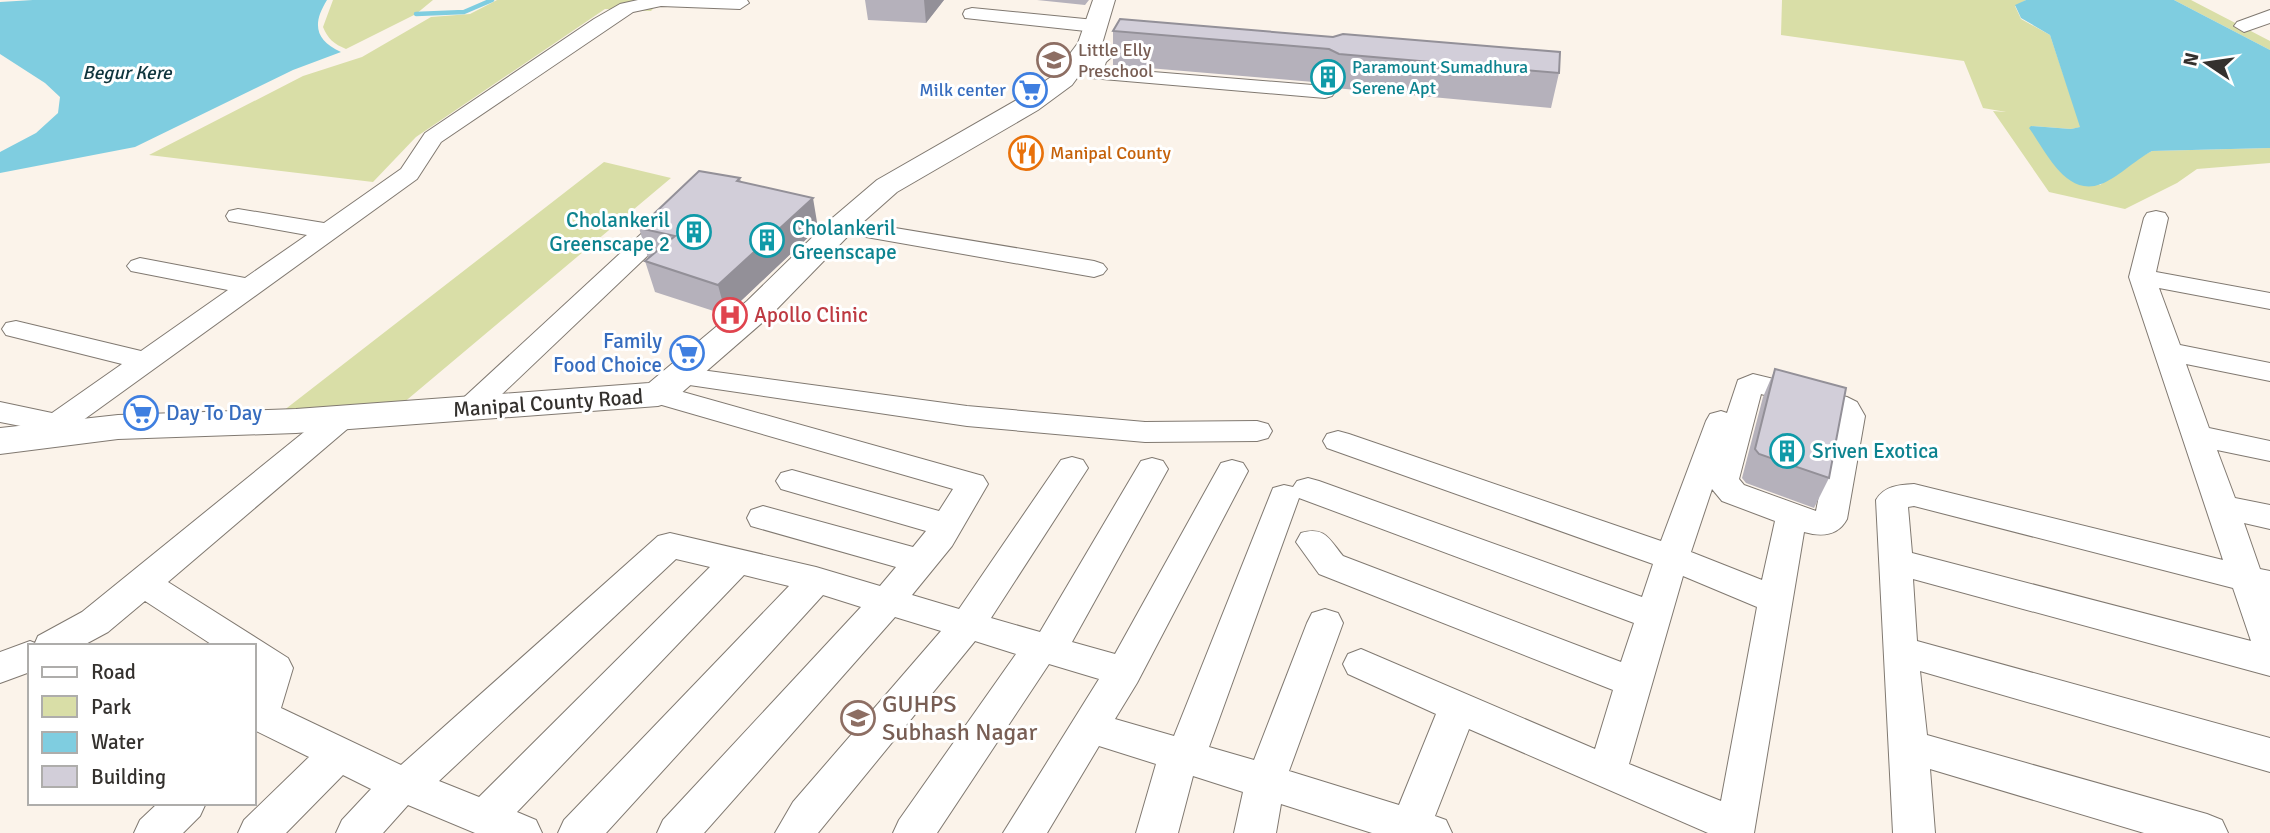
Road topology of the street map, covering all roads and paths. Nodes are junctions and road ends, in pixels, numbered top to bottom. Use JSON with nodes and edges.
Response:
{"nodes":[{"id":1,"x":655,"y":0,"type":"edge"},
{"id":2,"x":662,"y":0,"type":"edge"},
{"id":3,"x":738,"y":5,"type":"edge"},
{"id":4,"x":972,"y":14,"type":"dead end"},
{"id":5,"x":2270,"y":16,"type":"edge"},
{"id":6,"x":2244,"y":26,"type":"dead end"},
{"id":7,"x":1104,"y":34,"type":"edge"},
{"id":8,"x":1325,"y":92,"type":"dead end"},
{"id":9,"x":689,"y":202,"type":"edge"},
{"id":10,"x":238,"y":216,"type":"dead end"},
{"id":11,"x":2156,"y":218,"type":"dead end"},
{"id":12,"x":841,"y":226,"type":"junction"},
{"id":13,"x":330,"y":231,"type":"junction"},
{"id":14,"x":140,"y":266,"type":"dead end"},
{"id":15,"x":1094,"y":269,"type":"dead end"},
{"id":16,"x":2144,"y":282,"type":"junction"},
{"id":17,"x":251,"y":287,"type":"junction"},
{"id":18,"x":2270,"y":301,"type":"edge"},
{"id":19,"x":2270,"y":310,"type":"edge"},
{"id":20,"x":16,"y":329,"type":"dead end"},
{"id":21,"x":2166,"y":351,"type":"junction"},
{"id":22,"x":146,"y":361,"type":"junction"},
{"id":23,"x":2270,"y":372,"type":"edge"},
{"id":24,"x":668,"y":385,"type":"junction"},
{"id":25,"x":470,"y":408,"type":"junction"},
{"id":26,"x":0,"y":412,"type":"edge"},
{"id":27,"x":341,"y":418,"type":"junction"},
{"id":28,"x":1727,"y":429,"type":"junction"},
{"id":29,"x":48,"y":430,"type":"junction"},
{"id":30,"x":1258,"y":431,"type":"dead end"},
{"id":31,"x":2196,"y":435,"type":"junction"},
{"id":32,"x":0,"y":441,"type":"edge"},
{"id":33,"x":1338,"y":441,"type":"dead end"},
{"id":34,"x":2270,"y":451,"type":"edge"},
{"id":35,"x":1072,"y":468,"type":"dead end"},
{"id":36,"x":1152,"y":469,"type":"dead end"},
{"id":37,"x":1232,"y":471,"type":"dead end"},
{"id":38,"x":792,"y":481,"type":"dead end"},
{"id":39,"x":2221,"y":506,"type":"junction"},
{"id":40,"x":763,"y":517,"type":"dead end"},
{"id":41,"x":2270,"y":517,"type":"edge"},
{"id":42,"x":947,"y":524,"type":"junction"},
{"id":43,"x":1789,"y":525,"type":"dead end"},
{"id":44,"x":1313,"y":542,"type":"dead end"},
{"id":45,"x":1673,"y":558,"type":"junction"},
{"id":46,"x":920,"y":561,"type":"junction"},
{"id":47,"x":736,"y":562,"type":"junction"},
{"id":48,"x":1896,"y":562,"type":"junction"},
{"id":49,"x":816,"y":580,"type":"junction"},
{"id":50,"x":2258,"y":581,"type":"edge"},
{"id":51,"x":143,"y":583,"type":"junction"},
{"id":52,"x":1776,"y":600,"type":"junction"},
{"id":53,"x":887,"y":602,"type":"junction"},
{"id":54,"x":1654,"y":615,"type":"junction"},
{"id":55,"x":1325,"y":623,"type":"dead end"},
{"id":56,"x":967,"y":626,"type":"junction"},
{"id":57,"x":55,"y":644,"type":"edge"},
{"id":58,"x":240,"y":644,"type":"edge"},
{"id":59,"x":2270,"y":645,"type":"edge"},
{"id":60,"x":1046,"y":648,"type":"junction"},
{"id":61,"x":1900,"y":651,"type":"junction"},
{"id":62,"x":256,"y":654,"type":"edge"},
{"id":63,"x":28,"y":657,"type":"edge"},
{"id":64,"x":2270,"y":661,"type":"edge"},
{"id":65,"x":1361,"y":664,"type":"dead end"},
{"id":66,"x":0,"y":667,"type":"edge"},
{"id":67,"x":1124,"y":673,"type":"junction"},
{"id":68,"x":1634,"y":682,"type":"junction"},
{"id":69,"x":1458,"y":708,"type":"junction"},
{"id":70,"x":1090,"y":727,"type":"junction"},
{"id":71,"x":263,"y":729,"type":"edge"},
{"id":72,"x":1909,"y":746,"type":"junction"},
{"id":73,"x":339,"y":753,"type":"junction"},
{"id":74,"x":1183,"y":755,"type":"junction"},
{"id":75,"x":2270,"y":755,"type":"edge"},
{"id":76,"x":1607,"y":773,"type":"junction"},
{"id":77,"x":1265,"y":782,"type":"junction"},
{"id":78,"x":404,"y":785,"type":"junction"},
{"id":79,"x":184,"y":805,"type":"edge"},
{"id":80,"x":474,"y":822,"type":"edge"},
{"id":81,"x":1366,"y":823,"type":"edge"},
{"id":82,"x":1421,"y":829,"type":"edge"},
{"id":83,"x":155,"y":833,"type":"edge"},
{"id":84,"x":259,"y":833,"type":"edge"},
{"id":85,"x":357,"y":833,"type":"edge"},
{"id":86,"x":521,"y":833,"type":"edge"},
{"id":87,"x":579,"y":833,"type":"edge"},
{"id":88,"x":678,"y":833,"type":"edge"},
{"id":89,"x":796,"y":833,"type":"edge"},
{"id":90,"x":914,"y":833,"type":"edge"},
{"id":91,"x":1024,"y":833,"type":"edge"},
{"id":92,"x":1157,"y":833,"type":"edge"},
{"id":93,"x":1255,"y":833,"type":"edge"},
{"id":94,"x":1914,"y":833,"type":"edge"},
{"id":95,"x":2207,"y":833,"type":"edge"}],
"edges":[{"from":1,"to":2,"type":"street"},
{"from":2,"to":3,"type":"street"},
{"from":2,"to":13,"type":"street"},
{"from":4,"to":7,"type":"street"},
{"from":5,"to":6,"type":"street"},
{"from":7,"to":8,"type":"street"},
{"from":7,"to":12,"type":"main road"},
{"from":9,"to":25,"type":"street"},
{"from":10,"to":13,"type":"street"},
{"from":11,"to":16,"type":"street"},
{"from":12,"to":15,"type":"street"},
{"from":12,"to":24,"type":"main road"},
{"from":13,"to":17,"type":"street"},
{"from":14,"to":17,"type":"street"},
{"from":16,"to":18,"type":"street"},
{"from":16,"to":19,"type":"street"},
{"from":16,"to":21,"type":"street"},
{"from":17,"to":22,"type":"street"},
{"from":20,"to":22,"type":"street"},
{"from":21,"to":23,"type":"street"},
{"from":21,"to":31,"type":"street"},
{"from":22,"to":29,"type":"street"},
{"from":24,"to":25,"type":"main road","name":"Manipal County Road"},
{"from":24,"to":30,"type":"street"},
{"from":24,"to":42,"type":"street"},
{"from":25,"to":27,"type":"main road","name":"Manipal County Road"},
{"from":26,"to":29,"type":"street"},
{"from":27,"to":29,"type":"main road","name":"Manipal County Road"},
{"from":27,"to":51,"type":"street"},
{"from":28,"to":28,"type":"street"},
{"from":28,"to":45,"type":"street"},
{"from":29,"to":32,"type":"main road","name":"Manipal County Road"},
{"from":31,"to":34,"type":"street"},
{"from":31,"to":39,"type":"street"},
{"from":33,"to":45,"type":"street"},
{"from":35,"to":56,"type":"street"},
{"from":36,"to":60,"type":"street"},
{"from":37,"to":67,"type":"street"},
{"from":38,"to":42,"type":"street"},
{"from":39,"to":41,"type":"street"},
{"from":39,"to":50,"type":"street"},
{"from":40,"to":46,"type":"street"},
{"from":42,"to":46,"type":"street"},
{"from":43,"to":52,"type":"street"},
{"from":44,"to":68,"type":"street"},
{"from":45,"to":52,"type":"street"},
{"from":45,"to":54,"type":"street"},
{"from":46,"to":53,"type":"street"},
{"from":47,"to":49,"type":"street"},
{"from":47,"to":78,"type":"street"},
{"from":47,"to":80,"type":"street"},
{"from":48,"to":50,"type":"street"},
{"from":48,"to":61,"type":"street"},
{"from":48,"to":64,"type":"street"},
{"from":49,"to":53,"type":"street"},
{"from":49,"to":87,"type":"street"},
{"from":50,"to":59,"type":"street"},
{"from":51,"to":57,"type":"street"},
{"from":51,"to":58,"type":"street"},
{"from":52,"to":76,"type":"street"},
{"from":53,"to":56,"type":"street"},
{"from":53,"to":88,"type":"street"},
{"from":54,"to":68,"type":"street"},
{"from":54,"to":74,"type":"street"},
{"from":55,"to":77,"type":"street"},
{"from":56,"to":60,"type":"street"},
{"from":56,"to":89,"type":"street"},
{"from":60,"to":67,"type":"street"},
{"from":60,"to":90,"type":"street"},
{"from":61,"to":72,"type":"street"},
{"from":61,"to":75,"type":"street"},
{"from":62,"to":71,"type":"street"},
{"from":63,"to":66,"type":"street"},
{"from":65,"to":69,"type":"street"},
{"from":67,"to":70,"type":"street"},
{"from":68,"to":76,"type":"street"},
{"from":69,"to":76,"type":"street"},
{"from":69,"to":82,"type":"street"},
{"from":70,"to":74,"type":"street"},
{"from":70,"to":91,"type":"street"},
{"from":71,"to":73,"type":"street"},
{"from":72,"to":94,"type":"street"},
{"from":72,"to":95,"type":"street"},
{"from":73,"to":78,"type":"street"},
{"from":73,"to":84,"type":"street"},
{"from":74,"to":77,"type":"street"},
{"from":74,"to":92,"type":"street"},
{"from":77,"to":81,"type":"street"},
{"from":77,"to":93,"type":"street"},
{"from":78,"to":80,"type":"street"},
{"from":78,"to":85,"type":"street"},
{"from":79,"to":83,"type":"street"},
{"from":80,"to":86,"type":"street"},
{"from":81,"to":82,"type":"street"}]}
